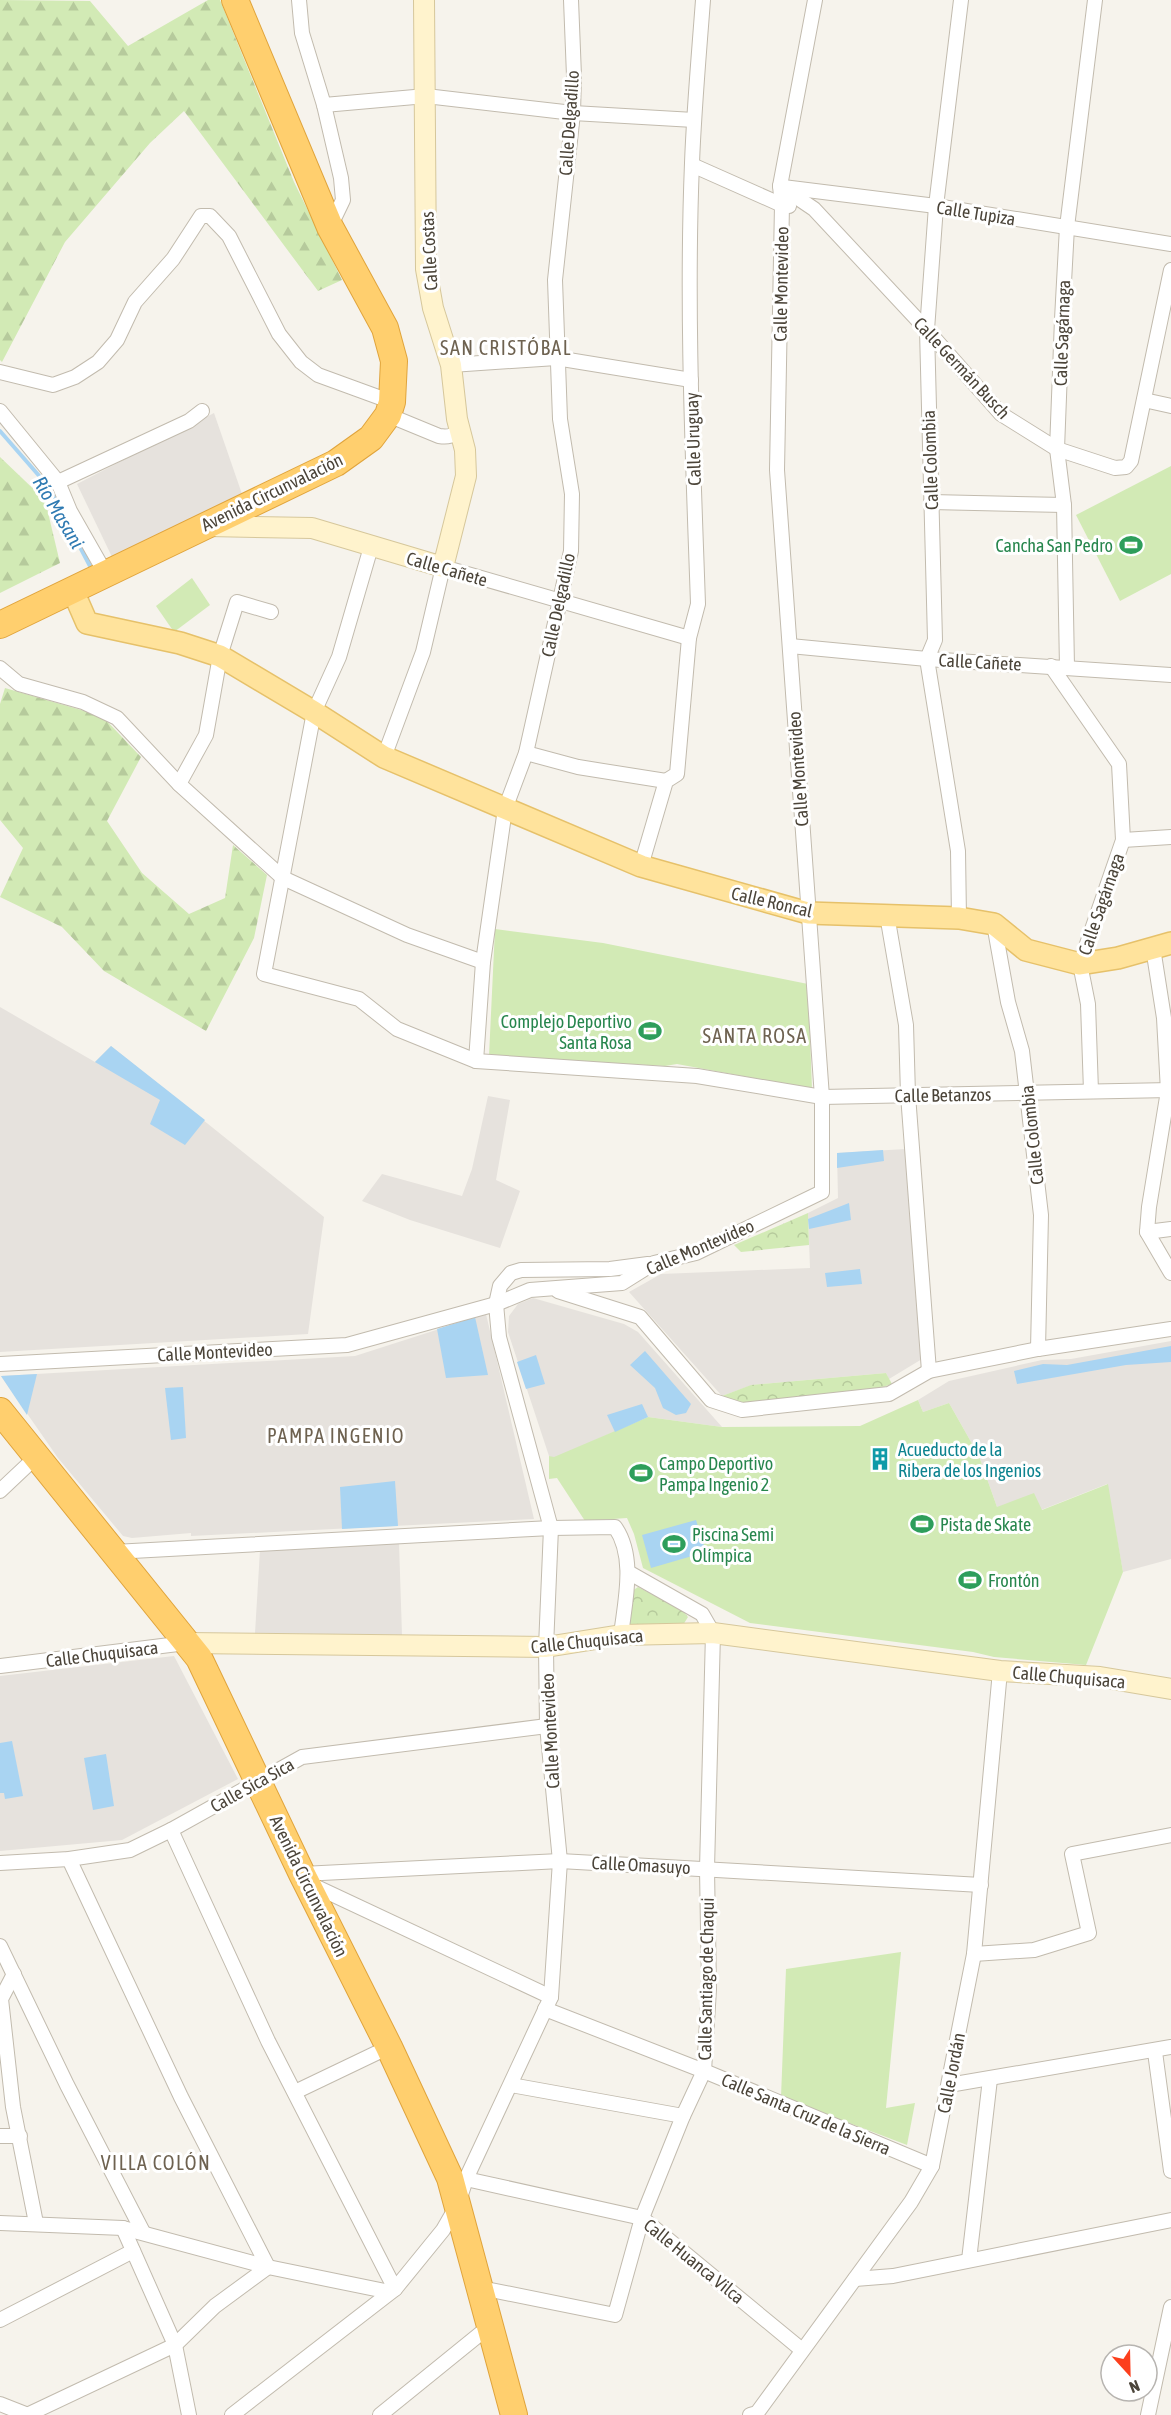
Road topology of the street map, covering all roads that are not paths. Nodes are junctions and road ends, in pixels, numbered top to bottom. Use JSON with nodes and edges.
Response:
{"nodes":[{"id":1,"x":235,"y":0,"type":"edge"},
{"id":2,"x":299,"y":0,"type":"edge"},
{"id":3,"x":424,"y":0,"type":"edge"},
{"id":4,"x":571,"y":0,"type":"edge"},
{"id":5,"x":702,"y":0,"type":"edge"},
{"id":6,"x":815,"y":0,"type":"edge"},
{"id":7,"x":961,"y":0,"type":"edge"},
{"id":8,"x":1095,"y":0,"type":"edge"},
{"id":9,"x":426,"y":96,"type":"junction"},
{"id":10,"x":324,"y":105,"type":"junction"},
{"id":11,"x":573,"y":113,"type":"junction"},
{"id":12,"x":694,"y":120,"type":"junction"},
{"id":13,"x":692,"y":165,"type":"junction"},
{"id":14,"x":780,"y":186,"type":"junction"},
{"id":15,"x":782,"y":205,"type":"junction"},
{"id":16,"x":936,"y":206,"type":"junction"},
{"id":17,"x":814,"y":209,"type":"junction"},
{"id":18,"x":330,"y":227,"type":"junction"},
{"id":19,"x":1067,"y":227,"type":"junction"},
{"id":20,"x":1171,"y":244,"type":"edge"},
{"id":21,"x":1171,"y":270,"type":"edge"},
{"id":22,"x":927,"y":330,"type":"junction"},
{"id":23,"x":556,"y":358,"type":"junction"},
{"id":24,"x":451,"y":365,"type":"junction"},
{"id":25,"x":0,"y":372,"type":"edge"},
{"id":26,"x":691,"y":380,"type":"junction"},
{"id":27,"x":1144,"y":400,"type":"junction"},
{"id":28,"x":1171,"y":406,"type":"edge"},
{"id":29,"x":390,"y":408,"type":"junction"},
{"id":30,"x":0,"y":411,"type":"edge"},
{"id":31,"x":202,"y":411,"type":"dead end"},
{"id":32,"x":457,"y":419,"type":"junction"},
{"id":33,"x":1057,"y":449,"type":"junction"},
{"id":34,"x":58,"y":482,"type":"junction"},
{"id":35,"x":931,"y":502,"type":"junction"},
{"id":36,"x":1064,"y":505,"type":"junction"},
{"id":37,"x":202,"y":526,"type":"junction"},
{"id":38,"x":371,"y":547,"type":"junction"},
{"id":39,"x":443,"y":567,"type":"junction"},
{"id":40,"x":107,"y":576,"type":"junction"},
{"id":41,"x":73,"y":591,"type":"junction"},
{"id":42,"x":560,"y":601,"type":"junction"},
{"id":43,"x":271,"y":612,"type":"dead end"},
{"id":44,"x":0,"y":626,"type":"edge"},
{"id":45,"x":689,"y":638,"type":"junction"},
{"id":46,"x":790,"y":646,"type":"junction"},
{"id":47,"x":220,"y":656,"type":"junction"},
{"id":48,"x":927,"y":659,"type":"junction"},
{"id":49,"x":1051,"y":666,"type":"junction"},
{"id":50,"x":1067,"y":667,"type":"junction"},
{"id":51,"x":0,"y":669,"type":"edge"},
{"id":52,"x":1171,"y":675,"type":"edge"},
{"id":53,"x":315,"y":712,"type":"junction"},
{"id":54,"x":526,"y":753,"type":"junction"},
{"id":55,"x":384,"y":757,"type":"junction"},
{"id":56,"x":666,"y":781,"type":"junction"},
{"id":57,"x":179,"y":784,"type":"junction"},
{"id":58,"x":505,"y":809,"type":"junction"},
{"id":59,"x":1171,"y":837,"type":"edge"},
{"id":60,"x":1124,"y":840,"type":"junction"},
{"id":61,"x":641,"y":866,"type":"junction"},
{"id":62,"x":283,"y":878,"type":"junction"},
{"id":63,"x":808,"y":913,"type":"junction"},
{"id":64,"x":887,"y":915,"type":"junction"},
{"id":65,"x":959,"y":918,"type":"junction"},
{"id":66,"x":994,"y":924,"type":"junction"},
{"id":67,"x":1162,"y":946,"type":"edge"},
{"id":68,"x":483,"y":962,"type":"junction"},
{"id":69,"x":1080,"y":964,"type":"junction"},
{"id":70,"x":476,"y":1061,"type":"junction"},
{"id":71,"x":1091,"y":1091,"type":"junction"},
{"id":72,"x":1169,"y":1091,"type":"edge"},
{"id":73,"x":1028,"y":1093,"type":"junction"},
{"id":74,"x":908,"y":1095,"type":"junction"},
{"id":75,"x":822,"y":1096,"type":"junction"},
{"id":76,"x":1171,"y":1228,"type":"edge"},
{"id":77,"x":1147,"y":1232,"type":"junction"},
{"id":78,"x":654,"y":1263,"type":"junction"},
{"id":79,"x":1171,"y":1274,"type":"edge"},
{"id":80,"x":550,"y":1289,"type":"junction"},
{"id":81,"x":496,"y":1304,"type":"junction"},
{"id":82,"x":1171,"y":1329,"type":"edge"},
{"id":83,"x":1038,"y":1349,"type":"junction"},
{"id":84,"x":0,"y":1364,"type":"edge"},
{"id":85,"x":929,"y":1371,"type":"junction"},
{"id":86,"x":0,"y":1411,"type":"edge"},
{"id":87,"x":36,"y":1456,"type":"junction"},
{"id":88,"x":0,"y":1491,"type":"edge"},
{"id":89,"x":551,"y":1528,"type":"junction"},
{"id":90,"x":114,"y":1552,"type":"junction"},
{"id":91,"x":628,"y":1572,"type":"junction"},
{"id":92,"x":713,"y":1632,"type":"junction"},
{"id":93,"x":621,"y":1635,"type":"junction"},
{"id":94,"x":186,"y":1643,"type":"junction"},
{"id":95,"x":546,"y":1647,"type":"junction"},
{"id":96,"x":0,"y":1666,"type":"edge"},
{"id":97,"x":1000,"y":1671,"type":"junction"},
{"id":98,"x":1171,"y":1689,"type":"edge"},
{"id":99,"x":547,"y":1726,"type":"junction"},
{"id":100,"x":257,"y":1781,"type":"junction"},
{"id":101,"x":171,"y":1830,"type":"junction"},
{"id":102,"x":1171,"y":1835,"type":"edge"},
{"id":103,"x":69,"y":1859,"type":"junction"},
{"id":104,"x":560,"y":1861,"type":"junction"},
{"id":105,"x":0,"y":1863,"type":"edge"},
{"id":106,"x":707,"y":1869,"type":"junction"},
{"id":107,"x":304,"y":1878,"type":"junction"},
{"id":108,"x":981,"y":1885,"type":"junction"},
{"id":109,"x":0,"y":1946,"type":"edge"},
{"id":110,"x":974,"y":1954,"type":"junction"},
{"id":111,"x":14,"y":1974,"type":"junction"},
{"id":112,"x":548,"y":2003,"type":"junction"},
{"id":113,"x":389,"y":2047,"type":"junction"},
{"id":114,"x":1171,"y":2048,"type":"edge"},
{"id":115,"x":1155,"y":2052,"type":"junction"},
{"id":116,"x":704,"y":2071,"type":"junction"},
{"id":117,"x":990,"y":2079,"type":"junction"},
{"id":118,"x":511,"y":2085,"type":"junction"},
{"id":119,"x":949,"y":2085,"type":"junction"},
{"id":120,"x":295,"y":2092,"type":"junction"},
{"id":121,"x":7,"y":2107,"type":"edge"},
{"id":122,"x":683,"y":2116,"type":"junction"},
{"id":123,"x":0,"y":2136,"type":"edge"},
{"id":124,"x":20,"y":2136,"type":"junction"},
{"id":125,"x":932,"y":2166,"type":"junction"},
{"id":126,"x":1171,"y":2171,"type":"edge"},
{"id":127,"x":466,"y":2179,"type":"junction"},
{"id":128,"x":458,"y":2204,"type":"junction"},
{"id":129,"x":642,"y":2218,"type":"junction"},
{"id":130,"x":1171,"y":2220,"type":"edge"},
{"id":131,"x":0,"y":2223,"type":"edge"},
{"id":132,"x":36,"y":2223,"type":"junction"},
{"id":133,"x":123,"y":2228,"type":"junction"},
{"id":134,"x":143,"y":2232,"type":"junction"},
{"id":135,"x":133,"y":2251,"type":"junction"},
{"id":136,"x":969,"y":2260,"type":"junction"},
{"id":137,"x":267,"y":2267,"type":"junction"},
{"id":138,"x":855,"y":2279,"type":"junction"},
{"id":139,"x":481,"y":2288,"type":"junction"},
{"id":140,"x":392,"y":2291,"type":"junction"},
{"id":141,"x":1171,"y":2307,"type":"edge"},
{"id":142,"x":0,"y":2320,"type":"edge"},
{"id":143,"x":491,"y":2325,"type":"junction"},
{"id":144,"x":175,"y":2345,"type":"junction"},
{"id":145,"x":802,"y":2350,"type":"junction"},
{"id":146,"x":0,"y":2404,"type":"edge"},
{"id":147,"x":27,"y":2415,"type":"edge"},
{"id":148,"x":189,"y":2415,"type":"edge"},
{"id":149,"x":232,"y":2415,"type":"edge"},
{"id":150,"x":380,"y":2415,"type":"edge"},
{"id":151,"x":514,"y":2415,"type":"edge"},
{"id":152,"x":750,"y":2415,"type":"edge"},
{"id":153,"x":1148,"y":2415,"type":"edge"}],
"edges":[{"from":1,"to":18,"type":"highway"},
{"from":2,"to":10,"type":"street"},
{"from":3,"to":9,"type":"main road","name":"Calle Costas"},
{"from":4,"to":11,"type":"street","name":"Calle Delgadillo"},
{"from":5,"to":12,"type":"street","name":"Calle Uruguay"},
{"from":6,"to":14,"type":"street","name":"Calle Montevideo"},
{"from":7,"to":16,"type":"street","name":"Calle Colombia"},
{"from":8,"to":19,"type":"street","name":"Calle Sagárnaga"},
{"from":9,"to":10,"type":"street"},
{"from":9,"to":11,"type":"street"},
{"from":9,"to":24,"type":"main road","name":"Calle Costas"},
{"from":10,"to":18,"type":"street"},
{"from":11,"to":12,"type":"street"},
{"from":11,"to":23,"type":"street","name":"Calle Delgadillo"},
{"from":12,"to":13,"type":"street","name":"Calle Uruguay"},
{"from":13,"to":15,"type":"street"},
{"from":13,"to":26,"type":"street","name":"Calle Uruguay"},
{"from":14,"to":15,"type":"street","name":"Calle Montevideo"},
{"from":14,"to":16,"type":"street","name":"Calle Tupiza"},
{"from":14,"to":17,"type":"street","name":"Calle Germán Busch"},
{"from":15,"to":17,"type":"street"},
{"from":15,"to":46,"type":"street","name":"Calle Montevideo"},
{"from":16,"to":19,"type":"street","name":"Calle Tupiza"},
{"from":16,"to":22,"type":"street","name":"Calle Colombia"},
{"from":17,"to":22,"type":"street","name":"Calle Germán Busch"},
{"from":18,"to":29,"type":"highway"},
{"from":19,"to":20,"type":"street","name":"Calle Tupiza"},
{"from":19,"to":33,"type":"street","name":"Calle Sagárnaga"},
{"from":21,"to":27,"type":"street","name":"Calle Germán Busch"},
{"from":22,"to":33,"type":"street","name":"Calle Germán Busch"},
{"from":22,"to":35,"type":"street","name":"Calle Colombia"},
{"from":23,"to":24,"type":"street"},
{"from":23,"to":26,"type":"street"},
{"from":23,"to":42,"type":"street","name":"Calle Delgadillo"},
{"from":24,"to":32,"type":"main road","name":"Calle Costas"},
{"from":25,"to":29,"type":"street"},
{"from":26,"to":45,"type":"street","name":"Calle Uruguay"},
{"from":27,"to":28,"type":"street"},
{"from":27,"to":33,"type":"street","name":"Calle Germán Busch"},
{"from":29,"to":32,"type":"street"},
{"from":29,"to":37,"type":"highway","name":"Avenida Circunvalación"},
{"from":30,"to":34,"type":"street"},
{"from":31,"to":34,"type":"street"},
{"from":32,"to":39,"type":"main road","name":"Calle Costas"},
{"from":33,"to":36,"type":"street","name":"Calle Sagárnaga"},
{"from":34,"to":40,"type":"street"},
{"from":35,"to":36,"type":"street"},
{"from":35,"to":48,"type":"street","name":"Calle Colombia"},
{"from":36,"to":50,"type":"street","name":"Calle Sagárnaga"},
{"from":37,"to":38,"type":"main road","name":"Calle Cañete"},
{"from":37,"to":40,"type":"highway","name":"Avenida Circunvalación"},
{"from":38,"to":39,"type":"main road","name":"Calle Cañete"},
{"from":38,"to":53,"type":"street"},
{"from":39,"to":42,"type":"street","name":"Calle Cañete"},
{"from":39,"to":55,"type":"street"},
{"from":40,"to":41,"type":"highway","name":"Avenida Circunvalación"},
{"from":41,"to":44,"type":"highway","name":"Avenida Circunvalación"},
{"from":41,"to":47,"type":"main road","name":"Calle Roncal"},
{"from":42,"to":45,"type":"street","name":"Calle Cañete"},
{"from":42,"to":54,"type":"street","name":"Calle Delgadillo"},
{"from":43,"to":47,"type":"street"},
{"from":45,"to":56,"type":"street","name":"Calle Uruguay"},
{"from":46,"to":48,"type":"street","name":"Calle Cañete"},
{"from":46,"to":63,"type":"street","name":"Calle Montevideo"},
{"from":47,"to":53,"type":"main road","name":"Calle Roncal"},
{"from":47,"to":57,"type":"street"},
{"from":48,"to":49,"type":"street","name":"Calle Cañete"},
{"from":48,"to":65,"type":"street","name":"Calle Colombia"},
{"from":49,"to":50,"type":"street","name":"Calle Cañete"},
{"from":49,"to":60,"type":"street","name":"Calle Sagárnaga"},
{"from":50,"to":52,"type":"street","name":"Calle Cañete"},
{"from":51,"to":57,"type":"street"},
{"from":53,"to":55,"type":"main road","name":"Calle Roncal"},
{"from":53,"to":62,"type":"street"},
{"from":54,"to":56,"type":"street"},
{"from":54,"to":58,"type":"street","name":"Calle Delgadillo"},
{"from":55,"to":58,"type":"main road","name":"Calle Roncal"},
{"from":56,"to":61,"type":"street","name":"Calle Uruguay"},
{"from":57,"to":62,"type":"street"},
{"from":58,"to":61,"type":"main road","name":"Calle Roncal"},
{"from":58,"to":68,"type":"street","name":"Calle Delgadillo"},
{"from":59,"to":60,"type":"street"},
{"from":60,"to":69,"type":"street","name":"Calle Sagárnaga"},
{"from":61,"to":63,"type":"main road","name":"Calle Roncal"},
{"from":62,"to":68,"type":"street"},
{"from":62,"to":70,"type":"street","name":"Calle Betanzos"},
{"from":63,"to":64,"type":"main road","name":"Calle Roncal"},
{"from":63,"to":75,"type":"street","name":"Calle Montevideo"},
{"from":64,"to":65,"type":"main road","name":"Calle Roncal"},
{"from":64,"to":74,"type":"street"},
{"from":65,"to":66,"type":"main road","name":"Calle Roncal"},
{"from":66,"to":69,"type":"main road","name":"Calle Roncal"},
{"from":66,"to":73,"type":"street","name":"Calle Colombia"},
{"from":67,"to":69,"type":"main road","name":"Calle Roncal"},
{"from":67,"to":72,"type":"street"},
{"from":68,"to":70,"type":"street","name":"Calle Delgadillo"},
{"from":69,"to":71,"type":"street","name":"Calle Sagárnaga"},
{"from":70,"to":75,"type":"street","name":"Calle Betanzos"},
{"from":71,"to":72,"type":"street","name":"Calle Betanzos"},
{"from":71,"to":73,"type":"street","name":"Calle Betanzos"},
{"from":72,"to":77,"type":"street"},
{"from":73,"to":74,"type":"street","name":"Calle Betanzos"},
{"from":73,"to":83,"type":"street","name":"Calle Colombia"},
{"from":74,"to":75,"type":"street","name":"Calle Betanzos"},
{"from":74,"to":85,"type":"street"},
{"from":75,"to":78,"type":"street","name":"Calle Montevideo"},
{"from":76,"to":77,"type":"street"},
{"from":77,"to":79,"type":"street"},
{"from":78,"to":80,"type":"street","name":"Calle Montevideo"},
{"from":78,"to":81,"type":"street"},
{"from":80,"to":81,"type":"street","name":"Calle Montevideo"},
{"from":80,"to":85,"type":"street"},
{"from":81,"to":84,"type":"street","name":"Calle Montevideo"},
{"from":81,"to":89,"type":"street","name":"Calle Montevideo"},
{"from":82,"to":83,"type":"street"},
{"from":83,"to":85,"type":"street"},
{"from":86,"to":87,"type":"highway","name":"Avenida Circunvalación"},
{"from":87,"to":88,"type":"street"},
{"from":87,"to":90,"type":"highway","name":"Avenida Circunvalación"},
{"from":89,"to":90,"type":"street"},
{"from":89,"to":91,"type":"street"},
{"from":89,"to":95,"type":"street","name":"Calle Montevideo"},
{"from":90,"to":94,"type":"highway","name":"Avenida Circunvalación"},
{"from":91,"to":92,"type":"street"},
{"from":91,"to":93,"type":"street"},
{"from":92,"to":93,"type":"main road","name":"Calle Chuquisaca"},
{"from":92,"to":97,"type":"main road","name":"Calle Chuquisaca"},
{"from":92,"to":106,"type":"street","name":"Calle Santiago de Chaqui"},
{"from":93,"to":95,"type":"main road","name":"Calle Chuquisaca"},
{"from":94,"to":95,"type":"main road","name":"Calle Chuquisaca"},
{"from":94,"to":96,"type":"street","name":"Calle Chuquisaca"},
{"from":94,"to":100,"type":"highway","name":"Avenida Circunvalación"},
{"from":95,"to":99,"type":"street","name":"Calle Montevideo"},
{"from":97,"to":98,"type":"main road","name":"Calle Chuquisaca"},
{"from":97,"to":108,"type":"street","name":"Calle Jordán"},
{"from":99,"to":100,"type":"street","name":"Calle Sica Sica"},
{"from":99,"to":104,"type":"street","name":"Calle Montevideo"},
{"from":100,"to":101,"type":"street","name":"Calle Sica Sica"},
{"from":100,"to":107,"type":"highway","name":"Avenida Circunvalación"},
{"from":101,"to":103,"type":"street","name":"Calle Sica Sica"},
{"from":101,"to":120,"type":"street"},
{"from":102,"to":110,"type":"street"},
{"from":103,"to":105,"type":"street","name":"Calle Sica Sica"},
{"from":103,"to":137,"type":"street"},
{"from":104,"to":106,"type":"street","name":"Calle Omasuyo"},
{"from":104,"to":107,"type":"street","name":"Calle Omasuyo"},
{"from":104,"to":112,"type":"street","name":"Calle Montevideo"},
{"from":106,"to":108,"type":"street","name":"Calle Omasuyo"},
{"from":106,"to":116,"type":"street","name":"Calle Santiago de Chaqui"},
{"from":107,"to":112,"type":"street","name":"Calle Santa Cruz de la Sierra"},
{"from":107,"to":113,"type":"highway","name":"Avenida Circunvalación"},
{"from":108,"to":110,"type":"street","name":"Calle Jordán"},
{"from":109,"to":111,"type":"street"},
{"from":110,"to":119,"type":"street","name":"Calle Jordán"},
{"from":111,"to":121,"type":"street"},
{"from":111,"to":134,"type":"street"},
{"from":112,"to":116,"type":"street","name":"Calle Santa Cruz de la Sierra"},
{"from":112,"to":118,"type":"street","name":"Calle Montevideo"},
{"from":113,"to":120,"type":"street"},
{"from":113,"to":128,"type":"highway","name":"Avenida Circunvalación"},
{"from":114,"to":115,"type":"street"},
{"from":115,"to":117,"type":"street"},
{"from":115,"to":126,"type":"street"},
{"from":116,"to":122,"type":"street","name":"Calle Santiago de Chaqui"},
{"from":116,"to":125,"type":"street","name":"Calle Santa Cruz de la Sierra"},
{"from":117,"to":119,"type":"street"},
{"from":117,"to":136,"type":"street"},
{"from":118,"to":122,"type":"street"},
{"from":118,"to":127,"type":"street","name":"Calle Montevideo"},
{"from":119,"to":125,"type":"street","name":"Calle Jordán"},
{"from":120,"to":140,"type":"street"},
{"from":121,"to":124,"type":"street"},
{"from":122,"to":129,"type":"street","name":"Calle Santiago de Chaqui"},
{"from":123,"to":124,"type":"street"},
{"from":124,"to":132,"type":"street"},
{"from":125,"to":138,"type":"street","name":"Calle Jordán"},
{"from":127,"to":128,"type":"street","name":"Calle Montevideo"},
{"from":127,"to":129,"type":"street","name":"Calle Huanca Vilca"},
{"from":128,"to":139,"type":"highway","name":"Avenida Circunvalación"},
{"from":128,"to":140,"type":"street","name":"Calle Montevideo"},
{"from":129,"to":139,"type":"street","name":"Calle Santiago de Chaqui"},
{"from":129,"to":145,"type":"street","name":"Calle Huanca Vilca"},
{"from":130,"to":136,"type":"street"},
{"from":131,"to":132,"type":"street"},
{"from":132,"to":133,"type":"street"},
{"from":133,"to":134,"type":"street"},
{"from":133,"to":135,"type":"street"},
{"from":134,"to":137,"type":"street"},
{"from":135,"to":142,"type":"street"},
{"from":135,"to":144,"type":"street"},
{"from":136,"to":138,"type":"street"},
{"from":137,"to":140,"type":"street"},
{"from":137,"to":144,"type":"street"},
{"from":138,"to":145,"type":"street","name":"Calle Jordán"},
{"from":139,"to":143,"type":"highway","name":"Avenida Circunvalación"},
{"from":140,"to":149,"type":"street","name":"Calle Montevideo"},
{"from":141,"to":153,"type":"street"},
{"from":143,"to":150,"type":"street"},
{"from":143,"to":151,"type":"highway","name":"Avenida Circunvalación"},
{"from":144,"to":147,"type":"street"},
{"from":144,"to":148,"type":"street"},
{"from":145,"to":152,"type":"street","name":"Calle Jordán"},
{"from":146,"to":147,"type":"street"}]}
